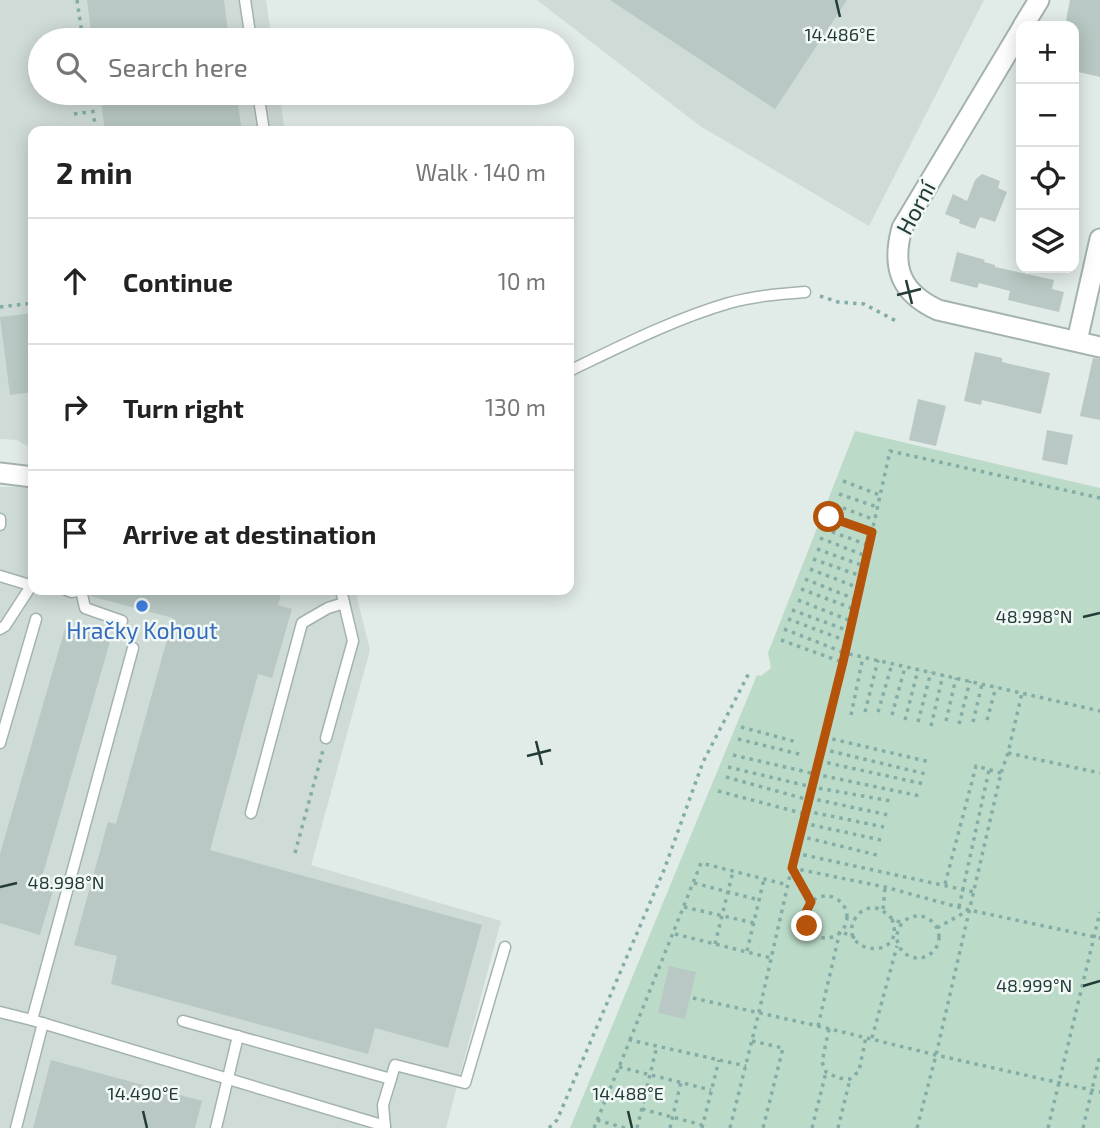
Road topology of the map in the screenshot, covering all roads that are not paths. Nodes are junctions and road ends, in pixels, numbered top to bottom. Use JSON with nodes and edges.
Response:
{"nodes":[{"id":1,"x":245,"y":0,"type":"edge"},
{"id":2,"x":1037,"y":1,"type":"edge"},
{"id":3,"x":1026,"y":21,"type":"edge"},
{"id":4,"x":249,"y":28,"type":"edge"},
{"id":5,"x":1016,"y":38,"type":"edge"},
{"id":6,"x":260,"y":105,"type":"edge"},
{"id":7,"x":263,"y":126,"type":"edge"},
{"id":8,"x":1100,"y":239,"type":"edge"},
{"id":9,"x":804,"y":292,"type":"road end"},
{"id":10,"x":1077,"y":341,"type":"junction"},
{"id":11,"x":1100,"y":347,"type":"edge"},
{"id":12,"x":574,"y":369,"type":"edge"},
{"id":13,"x":0,"y":473,"type":"edge"},
{"id":14,"x":28,"y":476,"type":"edge"},
{"id":15,"x":0,"y":519,"type":"edge"},
{"id":16,"x":0,"y":525,"type":"edge"},
{"id":17,"x":0,"y":576,"type":"edge"},
{"id":18,"x":28,"y":585,"type":"edge"},
{"id":19,"x":28,"y":592,"type":"edge"},
{"id":20,"x":82,"y":595,"type":"edge"},
{"id":21,"x":342,"y":595,"type":"edge"},
{"id":22,"x":344,"y":603,"type":"junction"},
{"id":23,"x":36,"y":619,"type":"dead end"},
{"id":24,"x":122,"y":621,"type":"dead end"},
{"id":25,"x":0,"y":629,"type":"edge"},
{"id":26,"x":132,"y":648,"type":"dead end"},
{"id":27,"x":326,"y":738,"type":"road end"},
{"id":28,"x":0,"y":743,"type":"edge"},
{"id":29,"x":251,"y":813,"type":"dead end"},
{"id":30,"x":505,"y":947,"type":"dead end"},
{"id":31,"x":0,"y":1012,"type":"edge"},
{"id":32,"x":183,"y":1021,"type":"dead end"},
{"id":33,"x":38,"y":1022,"type":"junction"},
{"id":34,"x":238,"y":1036,"type":"junction"},
{"id":35,"x":227,"y":1079,"type":"junction"},
{"id":36,"x":391,"y":1079,"type":"junction"},
{"id":37,"x":385,"y":1127,"type":"edge"},
{"id":38,"x":16,"y":1128,"type":"edge"},
{"id":39,"x":216,"y":1128,"type":"edge"}],
"edges":[{"from":1,"to":4,"type":"lane"},
{"from":2,"to":3,"type":"street","name":"Horní"},
{"from":5,"to":10,"type":"street","name":"Horní"},
{"from":6,"to":7,"type":"lane"},
{"from":8,"to":10,"type":"street"},
{"from":9,"to":12,"type":"lane"},
{"from":10,"to":11,"type":"street","name":"Horní"},
{"from":13,"to":14,"type":"street"},
{"from":15,"to":16,"type":"lane"},
{"from":17,"to":18,"type":"lane"},
{"from":19,"to":25,"type":"lane"},
{"from":20,"to":24,"type":"lane"},
{"from":21,"to":22,"type":"lane"},
{"from":22,"to":27,"type":"lane"},
{"from":22,"to":29,"type":"lane"},
{"from":23,"to":28,"type":"lane"},
{"from":26,"to":33,"type":"lane"},
{"from":30,"to":36,"type":"lane"},
{"from":31,"to":33,"type":"lane"},
{"from":32,"to":34,"type":"lane"},
{"from":33,"to":35,"type":"lane"},
{"from":33,"to":38,"type":"lane"},
{"from":34,"to":35,"type":"lane"},
{"from":34,"to":36,"type":"lane"},
{"from":35,"to":37,"type":"lane"},
{"from":35,"to":39,"type":"lane"},
{"from":36,"to":37,"type":"lane"}]}
